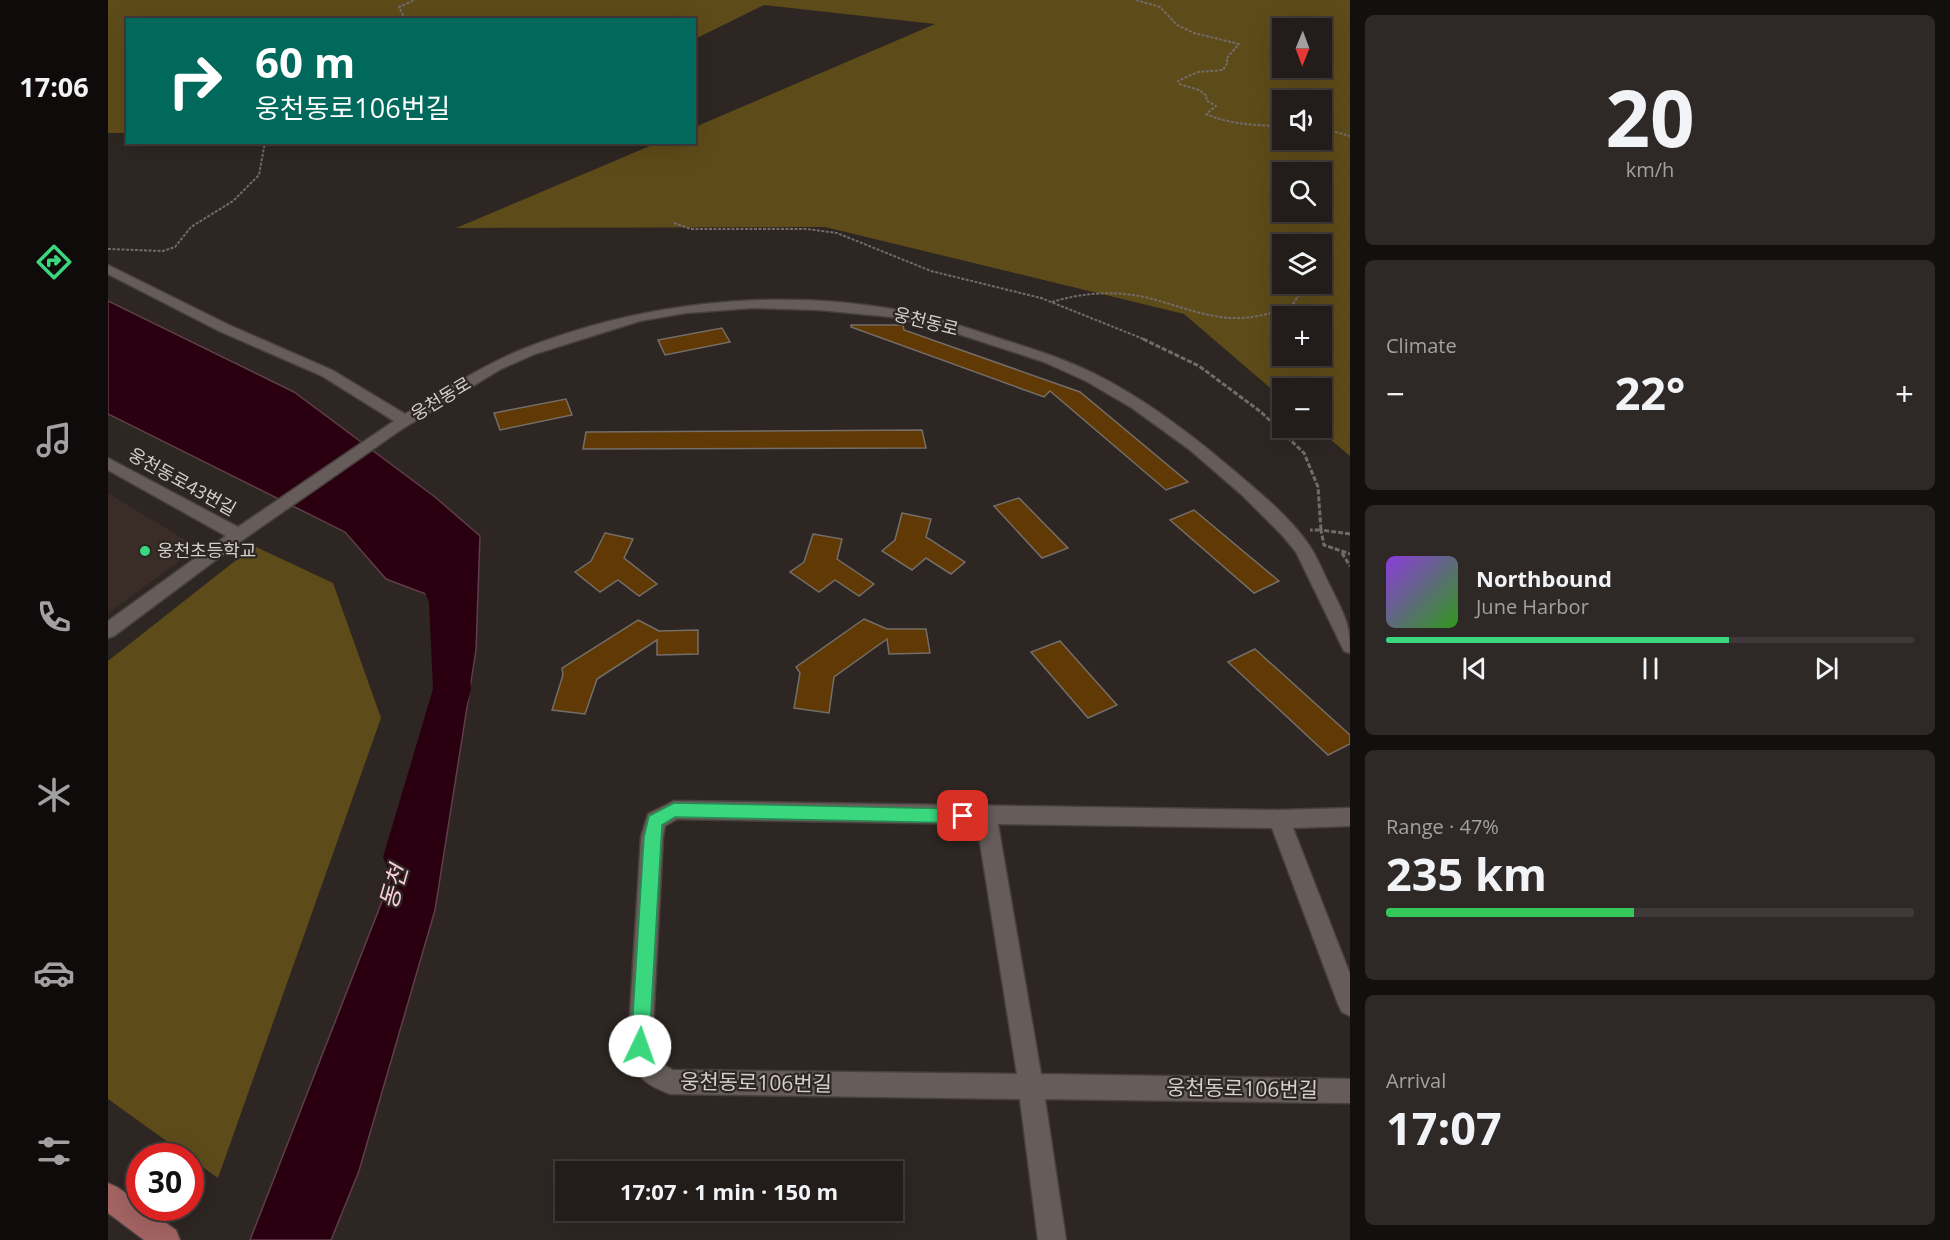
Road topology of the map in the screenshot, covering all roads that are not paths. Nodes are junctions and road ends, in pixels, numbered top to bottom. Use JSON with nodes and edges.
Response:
{"nodes":[{"id":1,"x":108,"y":269,"type":"edge"},
{"id":2,"x":401,"y":423,"type":"junction"},
{"id":3,"x":108,"y":463,"type":"edge"},
{"id":4,"x":238,"y":535,"type":"junction"},
{"id":5,"x":108,"y":631,"type":"edge"},
{"id":6,"x":1350,"y":646,"type":"edge"},
{"id":7,"x":986,"y":816,"type":"junction"},
{"id":8,"x":1350,"y":817,"type":"edge"},
{"id":9,"x":1279,"y":819,"type":"junction"},
{"id":10,"x":1350,"y":1004,"type":"edge"},
{"id":11,"x":1031,"y":1086,"type":"junction"},
{"id":12,"x":1350,"y":1091,"type":"edge"},
{"id":13,"x":108,"y":1196,"type":"edge"},
{"id":14,"x":166,"y":1240,"type":"edge"},
{"id":15,"x":1052,"y":1240,"type":"edge"}],
"edges":[{"from":1,"to":2,"type":"street"},
{"from":2,"to":4,"type":"street","name":"웅천동로"},
{"from":2,"to":6,"type":"street","name":"웅천동로"},
{"from":3,"to":4,"type":"street","name":"웅천동로43번길"},
{"from":4,"to":5,"type":"street"},
{"from":7,"to":9,"type":"street","name":"웅천동로106번길"},
{"from":7,"to":11,"type":"street"},
{"from":7,"to":11,"type":"street","name":"웅천동로106번길"},
{"from":8,"to":9,"type":"street","name":"웅천동로106번길"},
{"from":9,"to":10,"type":"street"},
{"from":11,"to":12,"type":"street","name":"웅천동로106번길"},
{"from":11,"to":15,"type":"street"},
{"from":13,"to":14,"type":"main road"}]}
